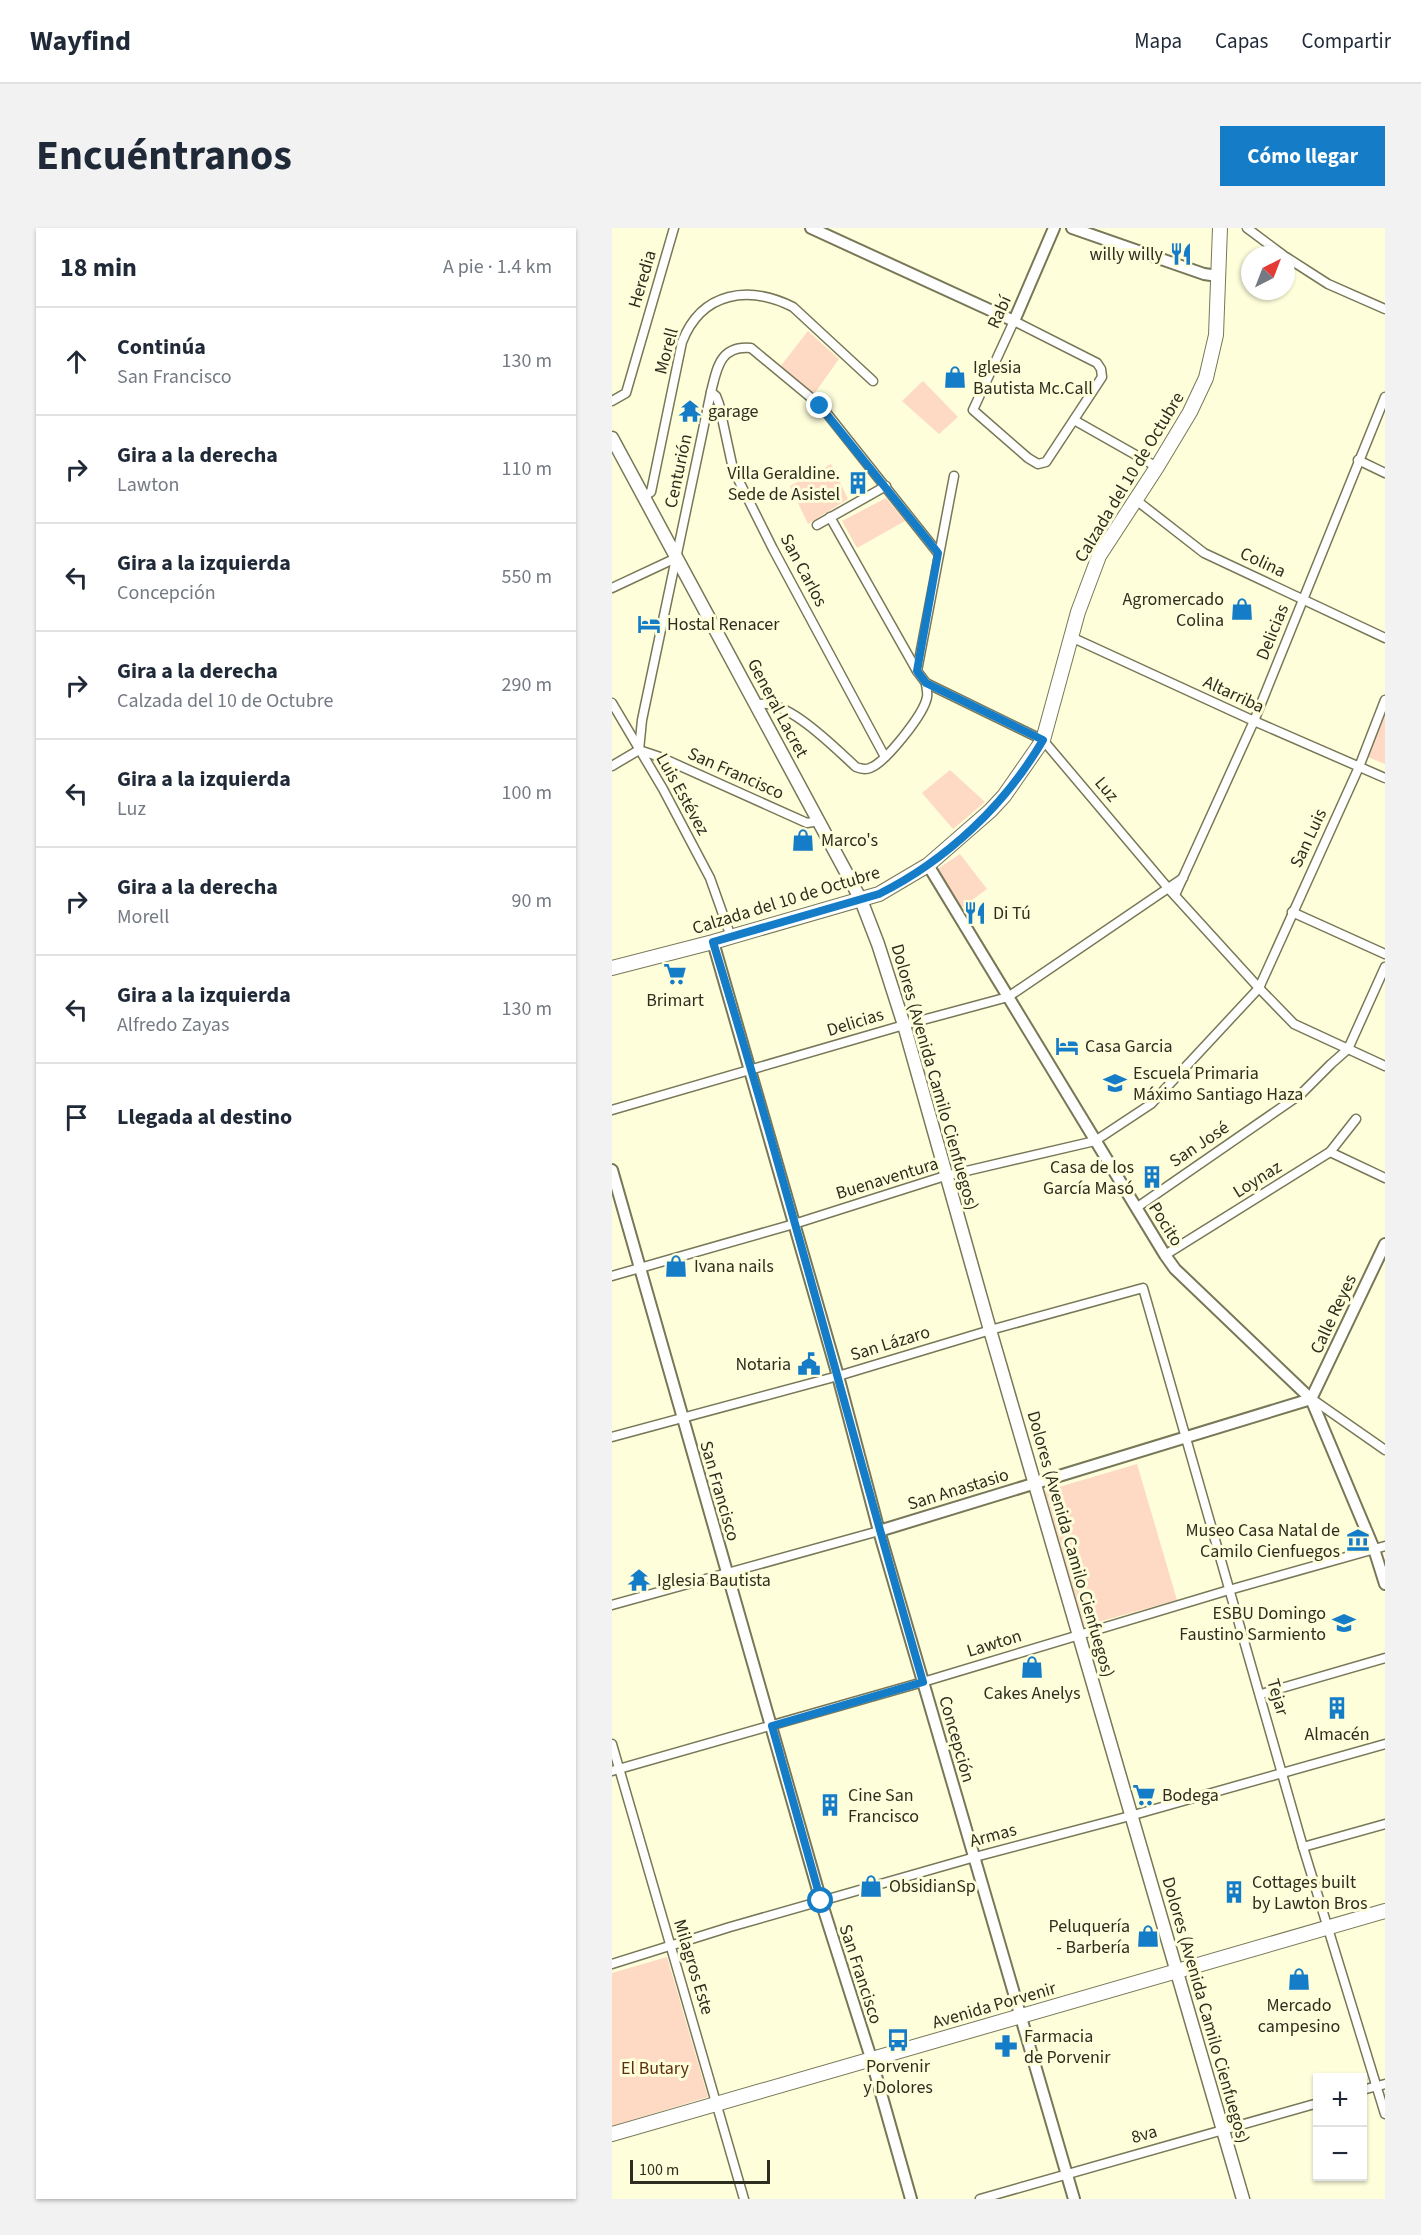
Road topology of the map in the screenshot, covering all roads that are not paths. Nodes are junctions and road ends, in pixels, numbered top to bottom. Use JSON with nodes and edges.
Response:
{"nodes":[{"id":1,"x":674,"y":228,"type":"edge"},
{"id":2,"x":811,"y":228,"type":"edge"},
{"id":3,"x":1054,"y":228,"type":"edge"},
{"id":4,"x":1072,"y":228,"type":"edge"},
{"id":5,"x":1220,"y":228,"type":"edge"},
{"id":6,"x":1247,"y":228,"type":"edge"},
{"id":7,"x":1271,"y":246,"type":"edge"},
{"id":8,"x":1295,"y":263,"type":"edge"},
{"id":9,"x":1218,"y":276,"type":"junction"},
{"id":10,"x":1385,"y":309,"type":"edge"},
{"id":11,"x":1014,"y":321,"type":"junction"},
{"id":12,"x":873,"y":381,"type":"dead end"},
{"id":13,"x":711,"y":392,"type":"junction"},
{"id":14,"x":1385,"y":397,"type":"edge"},
{"id":15,"x":612,"y":401,"type":"edge"},
{"id":16,"x":1074,"y":420,"type":"junction"},
{"id":17,"x":612,"y":438,"type":"edge"},
{"id":18,"x":1358,"y":460,"type":"junction"},
{"id":19,"x":1157,"y":467,"type":"junction"},
{"id":20,"x":1385,"y":473,"type":"edge"},
{"id":21,"x":954,"y":476,"type":"dead end"},
{"id":22,"x":886,"y":486,"type":"junction"},
{"id":23,"x":644,"y":496,"type":"junction"},
{"id":24,"x":1136,"y":500,"type":"junction"},
{"id":25,"x":830,"y":517,"type":"junction"},
{"id":26,"x":817,"y":525,"type":"dead end"},
{"id":27,"x":938,"y":553,"type":"junction"},
{"id":28,"x":676,"y":558,"type":"junction"},
{"id":29,"x":612,"y":588,"type":"edge"},
{"id":30,"x":1304,"y":600,"type":"junction"},
{"id":31,"x":1071,"y":637,"type":"junction"},
{"id":32,"x":1385,"y":638,"type":"edge"},
{"id":33,"x":917,"y":671,"type":"junction"},
{"id":34,"x":926,"y":683,"type":"junction"},
{"id":35,"x":1385,"y":700,"type":"edge"},
{"id":36,"x":612,"y":704,"type":"edge"},
{"id":37,"x":756,"y":705,"type":"junction"},
{"id":38,"x":1254,"y":721,"type":"junction"},
{"id":39,"x":1043,"y":740,"type":"junction"},
{"id":40,"x":639,"y":750,"type":"junction"},
{"id":41,"x":885,"y":757,"type":"junction"},
{"id":42,"x":612,"y":766,"type":"edge"},
{"id":43,"x":1359,"y":767,"type":"junction"},
{"id":44,"x":1385,"y":778,"type":"edge"},
{"id":45,"x":819,"y":820,"type":"junction"},
{"id":46,"x":928,"y":865,"type":"junction"},
{"id":47,"x":1172,"y":892,"type":"junction"},
{"id":48,"x":861,"y":900,"type":"junction"},
{"id":49,"x":1292,"y":912,"type":"junction"},
{"id":50,"x":731,"y":937,"type":"junction"},
{"id":51,"x":713,"y":942,"type":"junction"},
{"id":52,"x":1385,"y":954,"type":"edge"},
{"id":53,"x":1385,"y":967,"type":"edge"},
{"id":54,"x":612,"y":968,"type":"edge"},
{"id":55,"x":1259,"y":988,"type":"junction"},
{"id":56,"x":1008,"y":997,"type":"junction"},
{"id":57,"x":904,"y":1025,"type":"junction"},
{"id":58,"x":1348,"y":1049,"type":"junction"},
{"id":59,"x":1385,"y":1066,"type":"edge"},
{"id":60,"x":751,"y":1070,"type":"junction"},
{"id":61,"x":612,"y":1110,"type":"edge"},
{"id":62,"x":1356,"y":1119,"type":"dead end"},
{"id":63,"x":1095,"y":1141,"type":"junction"},
{"id":64,"x":1330,"y":1152,"type":"junction"},
{"id":65,"x":612,"y":1170,"type":"edge"},
{"id":66,"x":945,"y":1176,"type":"junction"},
{"id":67,"x":1385,"y":1178,"type":"edge"},
{"id":68,"x":1136,"y":1208,"type":"junction"},
{"id":69,"x":794,"y":1224,"type":"junction"},
{"id":70,"x":1385,"y":1244,"type":"edge"},
{"id":71,"x":1165,"y":1255,"type":"junction"},
{"id":72,"x":640,"y":1268,"type":"junction"},
{"id":73,"x":612,"y":1276,"type":"edge"},
{"id":74,"x":1143,"y":1288,"type":"joint"},
{"id":75,"x":990,"y":1330,"type":"junction"},
{"id":76,"x":838,"y":1376,"type":"junction"},
{"id":77,"x":1311,"y":1399,"type":"junction"},
{"id":78,"x":682,"y":1418,"type":"junction"},
{"id":79,"x":1186,"y":1436,"type":"junction"},
{"id":80,"x":612,"y":1437,"type":"edge"},
{"id":81,"x":1385,"y":1450,"type":"edge"},
{"id":82,"x":1035,"y":1483,"type":"junction"},
{"id":83,"x":879,"y":1531,"type":"junction"},
{"id":84,"x":1379,"y":1548,"type":"edge"},
{"id":85,"x":725,"y":1573,"type":"junction"},
{"id":86,"x":1385,"y":1584,"type":"edge"},
{"id":87,"x":1229,"y":1590,"type":"junction"},
{"id":88,"x":612,"y":1605,"type":"edge"},
{"id":89,"x":1079,"y":1633,"type":"junction"},
{"id":90,"x":1385,"y":1658,"type":"edge"},
{"id":91,"x":923,"y":1682,"type":"junction"},
{"id":92,"x":1261,"y":1694,"type":"junction"},
{"id":93,"x":772,"y":1726,"type":"junction"},
{"id":94,"x":612,"y":1744,"type":"edge"},
{"id":95,"x":1385,"y":1744,"type":"edge"},
{"id":96,"x":615,"y":1770,"type":"edge"},
{"id":97,"x":1283,"y":1773,"type":"junction"},
{"id":98,"x":1130,"y":1816,"type":"junction"},
{"id":99,"x":1385,"y":1824,"type":"edge"},
{"id":100,"x":1303,"y":1847,"type":"junction"},
{"id":101,"x":975,"y":1857,"type":"junction"},
{"id":102,"x":821,"y":1901,"type":"junction"},
{"id":103,"x":1385,"y":1911,"type":"edge"},
{"id":104,"x":1328,"y":1928,"type":"junction"},
{"id":105,"x":670,"y":1946,"type":"junction"},
{"id":106,"x":612,"y":1964,"type":"edge"},
{"id":107,"x":1177,"y":1972,"type":"junction"},
{"id":108,"x":1022,"y":2017,"type":"junction"},
{"id":109,"x":871,"y":2058,"type":"junction"},
{"id":110,"x":1381,"y":2085,"type":"edge"},
{"id":111,"x":717,"y":2103,"type":"junction"},
{"id":112,"x":1313,"y":2104,"type":"edge"},
{"id":113,"x":1385,"y":2114,"type":"edge"},
{"id":114,"x":1222,"y":2129,"type":"junction"},
{"id":115,"x":612,"y":2134,"type":"edge"},
{"id":116,"x":1066,"y":2173,"type":"junction"},
{"id":117,"x":744,"y":2199,"type":"edge"},
{"id":118,"x":911,"y":2199,"type":"edge"},
{"id":119,"x":980,"y":2199,"type":"edge"},
{"id":120,"x":1074,"y":2199,"type":"edge"},
{"id":121,"x":1243,"y":2199,"type":"edge"}],
"edges":[{"from":1,"to":15,"type":"street","name":"Heredia"},
{"from":2,"to":11,"type":"street"},
{"from":3,"to":11,"type":"street","name":"Rabí"},
{"from":4,"to":9,"type":"street"},
{"from":5,"to":9,"type":"main road","name":"Calzada del 10 de Octubre"},
{"from":6,"to":7,"type":"street"},
{"from":8,"to":10,"type":"street"},
{"from":9,"to":19,"type":"main road","name":"Calzada del 10 de Octubre"},
{"from":11,"to":16,"type":"street"},
{"from":11,"to":16,"type":"street","name":"Rabí"},
{"from":12,"to":23,"type":"street","name":"Morell"},
{"from":13,"to":22,"type":"street","name":"Centurión"},
{"from":13,"to":28,"type":"street","name":"Centurión"},
{"from":13,"to":41,"type":"street","name":"San Carlos"},
{"from":14,"to":18,"type":"street","name":"Delicias"},
{"from":16,"to":19,"type":"street"},
{"from":17,"to":23,"type":"main road","name":"General Lacret"},
{"from":18,"to":20,"type":"street"},
{"from":18,"to":30,"type":"street","name":"Delicias"},
{"from":19,"to":24,"type":"main road","name":"Calzada del 10 de Octubre"},
{"from":21,"to":27,"type":"street"},
{"from":22,"to":25,"type":"street"},
{"from":22,"to":27,"type":"street","name":"Centurión"},
{"from":23,"to":28,"type":"main road","name":"General Lacret"},
{"from":24,"to":30,"type":"street","name":"Colina"},
{"from":24,"to":31,"type":"main road","name":"Calzada del 10 de Octubre"},
{"from":25,"to":26,"type":"street"},
{"from":25,"to":33,"type":"street","name":"Luz"},
{"from":27,"to":33,"type":"street"},
{"from":28,"to":29,"type":"street"},
{"from":28,"to":37,"type":"main road","name":"General Lacret"},
{"from":28,"to":40,"type":"street","name":"Centurión"},
{"from":30,"to":32,"type":"street","name":"Colina"},
{"from":30,"to":38,"type":"street","name":"Delicias"},
{"from":31,"to":38,"type":"street","name":"Altarriba"},
{"from":31,"to":39,"type":"main road","name":"Calzada del 10 de Octubre"},
{"from":33,"to":34,"type":"street","name":"Luz"},
{"from":34,"to":39,"type":"street","name":"Luz"},
{"from":34,"to":41,"type":"street"},
{"from":35,"to":43,"type":"street","name":"San Luis"},
{"from":36,"to":40,"type":"street","name":"Luis Estévez"},
{"from":37,"to":41,"type":"street"},
{"from":37,"to":45,"type":"main road","name":"General Lacret"},
{"from":38,"to":43,"type":"street","name":"Altarriba"},
{"from":38,"to":47,"type":"street","name":"Delicias"},
{"from":39,"to":46,"type":"main road","name":"Calzada del 10 de Octubre"},
{"from":39,"to":47,"type":"street","name":"Luz"},
{"from":40,"to":42,"type":"street"},
{"from":40,"to":45,"type":"street","name":"San Francisco"},
{"from":40,"to":50,"type":"street","name":"Luis Estévez"},
{"from":43,"to":44,"type":"street","name":"Altarriba"},
{"from":43,"to":49,"type":"street","name":"San Luis"},
{"from":45,"to":48,"type":"main road","name":"General Lacret"},
{"from":46,"to":48,"type":"main road","name":"Calzada del 10 de Octubre"},
{"from":46,"to":56,"type":"street","name":"Pocito"},
{"from":47,"to":55,"type":"street","name":"Luz"},
{"from":47,"to":56,"type":"street","name":"Delicias"},
{"from":48,"to":50,"type":"main road","name":"Calzada del 10 de Octubre"},
{"from":48,"to":57,"type":"main road","name":"Dolores (Avenida Camilo Cienfuegos)"},
{"from":49,"to":52,"type":"street"},
{"from":49,"to":55,"type":"street","name":"San Luis"},
{"from":50,"to":51,"type":"main road","name":"Calzada del 10 de Octubre"},
{"from":51,"to":54,"type":"main road","name":"Calzada del 10 de Octubre"},
{"from":51,"to":60,"type":"street","name":"Concepción"},
{"from":53,"to":58,"type":"street","name":"San José"},
{"from":55,"to":58,"type":"street","name":"Luz"},
{"from":55,"to":63,"type":"street","name":"Buenaventura"},
{"from":56,"to":57,"type":"street","name":"Delicias"},
{"from":56,"to":63,"type":"street","name":"Pocito"},
{"from":57,"to":60,"type":"street","name":"Delicias"},
{"from":57,"to":66,"type":"main road","name":"Dolores (Avenida Camilo Cienfuegos)"},
{"from":58,"to":59,"type":"street","name":"Luz"},
{"from":58,"to":68,"type":"street","name":"San José"},
{"from":60,"to":61,"type":"street","name":"Delicias"},
{"from":60,"to":69,"type":"street","name":"Concepción"},
{"from":62,"to":64,"type":"street","name":"Loynaz"},
{"from":63,"to":66,"type":"street","name":"Buenaventura"},
{"from":63,"to":68,"type":"street","name":"Pocito"},
{"from":64,"to":67,"type":"street"},
{"from":64,"to":71,"type":"street","name":"Loynaz"},
{"from":65,"to":72,"type":"street","name":"San Francisco"},
{"from":66,"to":69,"type":"street","name":"Buenaventura"},
{"from":66,"to":75,"type":"main road","name":"Dolores (Avenida Camilo Cienfuegos)"},
{"from":68,"to":71,"type":"street","name":"Pocito"},
{"from":69,"to":72,"type":"street","name":"Buenaventura"},
{"from":69,"to":76,"type":"street","name":"Concepción"},
{"from":70,"to":77,"type":"street","name":"Calle Reyes"},
{"from":71,"to":77,"type":"street","name":"Pocito"},
{"from":72,"to":73,"type":"street","name":"Buenaventura"},
{"from":72,"to":78,"type":"street","name":"San Francisco"},
{"from":74,"to":75,"type":"street","name":"San Lázaro"},
{"from":74,"to":79,"type":"street","name":"Tejar"},
{"from":75,"to":76,"type":"street","name":"San Lázaro"},
{"from":75,"to":82,"type":"main road","name":"Dolores (Avenida Camilo Cienfuegos)"},
{"from":76,"to":78,"type":"street","name":"San Lázaro"},
{"from":76,"to":83,"type":"street","name":"Concepción"},
{"from":77,"to":79,"type":"street","name":"San Anastasio"},
{"from":77,"to":81,"type":"street"},
{"from":77,"to":84,"type":"street","name":"Pocito"},
{"from":78,"to":80,"type":"street","name":"San Lázaro"},
{"from":78,"to":85,"type":"street","name":"San Francisco"},
{"from":79,"to":82,"type":"street","name":"San Anastasio"},
{"from":79,"to":87,"type":"street","name":"Tejar"},
{"from":82,"to":83,"type":"street","name":"San Anastasio"},
{"from":82,"to":89,"type":"main road","name":"Dolores (Avenida Camilo Cienfuegos)"},
{"from":83,"to":85,"type":"street","name":"San Anastasio"},
{"from":83,"to":91,"type":"street","name":"Concepción"},
{"from":84,"to":86,"type":"street","name":"Pocito"},
{"from":84,"to":87,"type":"street","name":"Lawton"},
{"from":85,"to":88,"type":"street","name":"San Anastasio"},
{"from":85,"to":93,"type":"street","name":"San Francisco"},
{"from":87,"to":89,"type":"street","name":"Lawton"},
{"from":87,"to":92,"type":"street","name":"Tejar"},
{"from":89,"to":91,"type":"street","name":"Lawton"},
{"from":89,"to":98,"type":"main road","name":"Dolores (Avenida Camilo Cienfuegos)"},
{"from":90,"to":92,"type":"street"},
{"from":91,"to":93,"type":"street","name":"Lawton"},
{"from":91,"to":101,"type":"street","name":"Concepción"},
{"from":92,"to":97,"type":"street","name":"Tejar"},
{"from":93,"to":96,"type":"street","name":"Lawton"},
{"from":93,"to":102,"type":"street","name":"San Francisco"},
{"from":94,"to":96,"type":"street","name":"Milagros Este"},
{"from":95,"to":97,"type":"street","name":"Armas"},
{"from":96,"to":105,"type":"street","name":"Milagros Este"},
{"from":97,"to":98,"type":"street","name":"Armas"},
{"from":97,"to":100,"type":"street","name":"Tejar"},
{"from":98,"to":101,"type":"street","name":"Armas"},
{"from":98,"to":107,"type":"main road","name":"Dolores (Avenida Camilo Cienfuegos)"},
{"from":99,"to":100,"type":"street"},
{"from":100,"to":104,"type":"street","name":"Tejar"},
{"from":101,"to":102,"type":"street","name":"Armas"},
{"from":101,"to":108,"type":"street","name":"Concepción"},
{"from":102,"to":105,"type":"street","name":"Armas"},
{"from":102,"to":109,"type":"street","name":"San Francisco"},
{"from":103,"to":104,"type":"main road","name":"Avenida Porvenir"},
{"from":104,"to":107,"type":"main road","name":"Avenida Porvenir"},
{"from":104,"to":110,"type":"street","name":"Tejar"},
{"from":105,"to":106,"type":"street","name":"Armas"},
{"from":105,"to":111,"type":"street","name":"Milagros Este"},
{"from":107,"to":108,"type":"main road","name":"Avenida Porvenir"},
{"from":107,"to":114,"type":"main road","name":"Dolores (Avenida Camilo Cienfuegos)"},
{"from":108,"to":109,"type":"main road","name":"Avenida Porvenir"},
{"from":108,"to":116,"type":"street","name":"Concepción"},
{"from":109,"to":111,"type":"main road","name":"Avenida Porvenir"},
{"from":109,"to":118,"type":"street","name":"San Francisco"},
{"from":110,"to":113,"type":"street","name":"Tejar"},
{"from":111,"to":115,"type":"main road","name":"Avenida Porvenir"},
{"from":111,"to":117,"type":"street","name":"Milagros Este"},
{"from":112,"to":114,"type":"street","name":"8va"},
{"from":114,"to":116,"type":"street","name":"8va"},
{"from":114,"to":121,"type":"main road","name":"Dolores (Avenida Camilo Cienfuegos)"},
{"from":116,"to":119,"type":"street","name":"8va"},
{"from":116,"to":120,"type":"street","name":"Concepción"}]}
